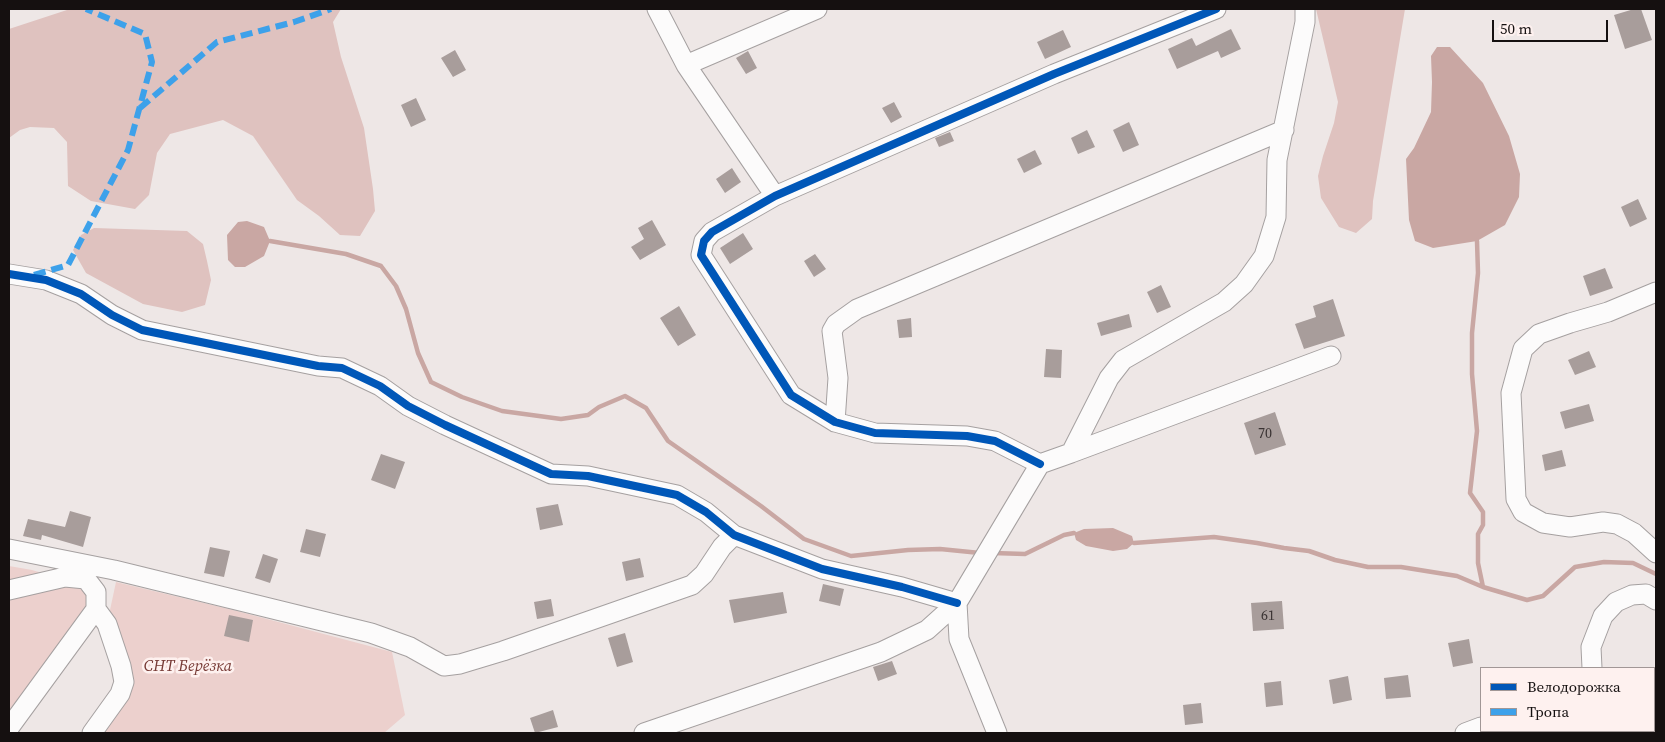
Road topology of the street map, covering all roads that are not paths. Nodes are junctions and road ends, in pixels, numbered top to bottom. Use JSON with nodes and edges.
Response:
{"nodes":[{"id":1,"x":657,"y":9,"type":"edge"},
{"id":2,"x":817,"y":9,"type":"edge"},
{"id":3,"x":1216,"y":9,"type":"edge"},
{"id":4,"x":1305,"y":9,"type":"edge"},
{"id":5,"x":686,"y":65,"type":"junction"},
{"id":6,"x":1284,"y":130,"type":"junction"},
{"id":7,"x":776,"y":196,"type":"junction"},
{"id":8,"x":9,"y":274,"type":"edge"},
{"id":9,"x":1656,"y":292,"type":"edge"},
{"id":10,"x":1331,"y":356,"type":"dead end"},
{"id":11,"x":835,"y":422,"type":"junction"},
{"id":12,"x":1072,"y":453,"type":"junction"},
{"id":13,"x":1040,"y":464,"type":"junction"},
{"id":14,"x":734,"y":535,"type":"junction"},
{"id":15,"x":9,"y":549,"type":"edge"},
{"id":16,"x":1656,"y":553,"type":"edge"},
{"id":17,"x":9,"y":590,"type":"edge"},
{"id":18,"x":1656,"y":600,"type":"edge"},
{"id":19,"x":957,"y":604,"type":"junction"},
{"id":20,"x":96,"y":608,"type":"junction"},
{"id":21,"x":1592,"y":667,"type":"edge"},
{"id":22,"x":1480,"y":727,"type":"edge"},
{"id":23,"x":9,"y":728,"type":"edge"},
{"id":24,"x":92,"y":733,"type":"edge"},
{"id":25,"x":644,"y":733,"type":"edge"},
{"id":26,"x":997,"y":733,"type":"edge"},
{"id":27,"x":1465,"y":733,"type":"edge"}],
"edges":[{"from":1,"to":5,"type":"street"},
{"from":2,"to":5,"type":"street"},
{"from":3,"to":7,"type":"street"},
{"from":4,"to":6,"type":"street"},
{"from":5,"to":7,"type":"street"},
{"from":6,"to":11,"type":"street"},
{"from":6,"to":12,"type":"street"},
{"from":7,"to":11,"type":"street"},
{"from":8,"to":14,"type":"street"},
{"from":9,"to":16,"type":"street"},
{"from":10,"to":12,"type":"street"},
{"from":11,"to":13,"type":"street"},
{"from":12,"to":13,"type":"street"},
{"from":13,"to":19,"type":"street"},
{"from":14,"to":15,"type":"street"},
{"from":14,"to":19,"type":"street"},
{"from":17,"to":20,"type":"street"},
{"from":18,"to":21,"type":"street"},
{"from":19,"to":25,"type":"street"},
{"from":19,"to":26,"type":"street"},
{"from":20,"to":23,"type":"street"},
{"from":20,"to":24,"type":"street"},
{"from":22,"to":27,"type":"street"}]}
